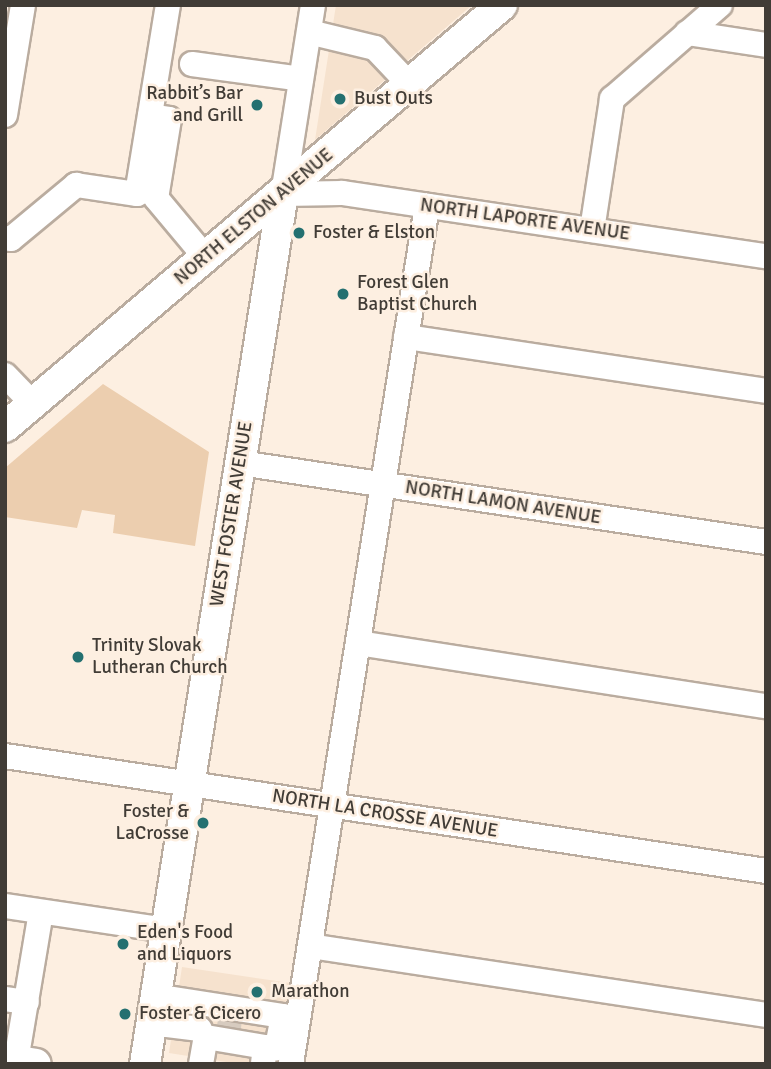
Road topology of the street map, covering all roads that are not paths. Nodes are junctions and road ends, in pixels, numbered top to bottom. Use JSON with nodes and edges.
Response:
{"nodes":[{"id":1,"x":23,"y":5,"type":"edge"},
{"id":2,"x":168,"y":5,"type":"edge"},
{"id":3,"x":313,"y":5,"type":"edge"},
{"id":4,"x":502,"y":5,"type":"edge"},
{"id":5,"x":720,"y":5,"type":"edge"},
{"id":6,"x":309,"y":32,"type":"junction"},
{"id":7,"x":687,"y":33,"type":"junction"},
{"id":8,"x":766,"y":45,"type":"edge"},
{"id":9,"x":192,"y":64,"type":"dead end"},
{"id":10,"x":301,"y":79,"type":"junction"},
{"id":11,"x":409,"y":84,"type":"junction"},
{"id":12,"x":5,"y":115,"type":"edge"},
{"id":13,"x":150,"y":116,"type":"junction"},
{"id":14,"x":283,"y":194,"type":"junction"},
{"id":15,"x":427,"y":206,"type":"junction"},
{"id":16,"x":592,"y":230,"type":"junction"},
{"id":17,"x":5,"y":238,"type":"edge"},
{"id":18,"x":766,"y":256,"type":"edge"},
{"id":19,"x":206,"y":258,"type":"junction"},
{"id":20,"x":407,"y":337,"type":"junction"},
{"id":21,"x":5,"y":374,"type":"edge"},
{"id":22,"x":766,"y":391,"type":"edge"},
{"id":23,"x":33,"y":404,"type":"junction"},
{"id":24,"x":5,"y":427,"type":"edge"},
{"id":25,"x":240,"y":463,"type":"junction"},
{"id":26,"x":383,"y":485,"type":"junction"},
{"id":27,"x":766,"y":542,"type":"edge"},
{"id":28,"x":358,"y":643,"type":"junction"},
{"id":29,"x":766,"y":706,"type":"edge"},
{"id":30,"x":5,"y":756,"type":"edge"},
{"id":31,"x":188,"y":784,"type":"junction"},
{"id":32,"x":332,"y":806,"type":"junction"},
{"id":33,"x":766,"y":871,"type":"edge"},
{"id":34,"x":5,"y":906,"type":"edge"},
{"id":35,"x":39,"y":923,"type":"dead end"},
{"id":36,"x":165,"y":930,"type":"junction"},
{"id":37,"x":310,"y":946,"type":"junction"},
{"id":38,"x":16,"y":1001,"type":"edge"},
{"id":39,"x":153,"y":1009,"type":"junction"},
{"id":40,"x":766,"y":1015,"type":"edge"},
{"id":41,"x":239,"y":1032,"type":"edge"},
{"id":42,"x":19,"y":1061,"type":"edge"},
{"id":43,"x":145,"y":1064,"type":"edge"},
{"id":44,"x":201,"y":1064,"type":"edge"},
{"id":45,"x":291,"y":1064,"type":"edge"}],
"edges":[{"from":1,"to":12,"type":"street"},
{"from":2,"to":13,"type":"street"},
{"from":3,"to":6,"type":"street","name":"WEST FOSTER AVENUE"},
{"from":4,"to":11,"type":"main road","name":"NORTH ELSTON AVENUE"},
{"from":5,"to":7,"type":"street"},
{"from":6,"to":10,"type":"street","name":"WEST FOSTER AVENUE"},
{"from":6,"to":11,"type":"street"},
{"from":7,"to":8,"type":"street"},
{"from":7,"to":16,"type":"street"},
{"from":9,"to":10,"type":"street"},
{"from":10,"to":14,"type":"street","name":"WEST FOSTER AVENUE"},
{"from":11,"to":14,"type":"main road","name":"NORTH ELSTON AVENUE"},
{"from":13,"to":17,"type":"street"},
{"from":13,"to":19,"type":"street"},
{"from":14,"to":15,"type":"street","name":"NORTH LAPORTE AVENUE"},
{"from":14,"to":19,"type":"main road","name":"NORTH ELSTON AVENUE"},
{"from":14,"to":25,"type":"main road","name":"WEST FOSTER AVENUE"},
{"from":15,"to":16,"type":"street","name":"NORTH LAPORTE AVENUE"},
{"from":15,"to":20,"type":"street"},
{"from":16,"to":18,"type":"street","name":"NORTH LAPORTE AVENUE"},
{"from":19,"to":23,"type":"main road","name":"NORTH ELSTON AVENUE"},
{"from":20,"to":22,"type":"street"},
{"from":20,"to":26,"type":"street"},
{"from":21,"to":23,"type":"street"},
{"from":23,"to":24,"type":"main road","name":"NORTH ELSTON AVENUE"},
{"from":25,"to":26,"type":"street","name":"NORTH LAMON AVENUE"},
{"from":25,"to":31,"type":"main road","name":"WEST FOSTER AVENUE"},
{"from":26,"to":27,"type":"street","name":"NORTH LAMON AVENUE"},
{"from":26,"to":28,"type":"street"},
{"from":28,"to":29,"type":"street"},
{"from":28,"to":32,"type":"street"},
{"from":30,"to":31,"type":"street","name":"NORTH LA CROSSE AVENUE"},
{"from":31,"to":32,"type":"street","name":"NORTH LA CROSSE AVENUE"},
{"from":31,"to":36,"type":"main road","name":"WEST FOSTER AVENUE"},
{"from":32,"to":33,"type":"street","name":"NORTH LA CROSSE AVENUE"},
{"from":32,"to":37,"type":"street"},
{"from":34,"to":36,"type":"street"},
{"from":35,"to":38,"type":"street"},
{"from":36,"to":39,"type":"main road","name":"WEST FOSTER AVENUE"},
{"from":37,"to":40,"type":"street"},
{"from":37,"to":45,"type":"street"},
{"from":38,"to":42,"type":"street"},
{"from":39,"to":41,"type":"street"},
{"from":39,"to":41,"type":"street"},
{"from":39,"to":43,"type":"main road","name":"WEST FOSTER AVENUE"},
{"from":41,"to":44,"type":"street"}]}
